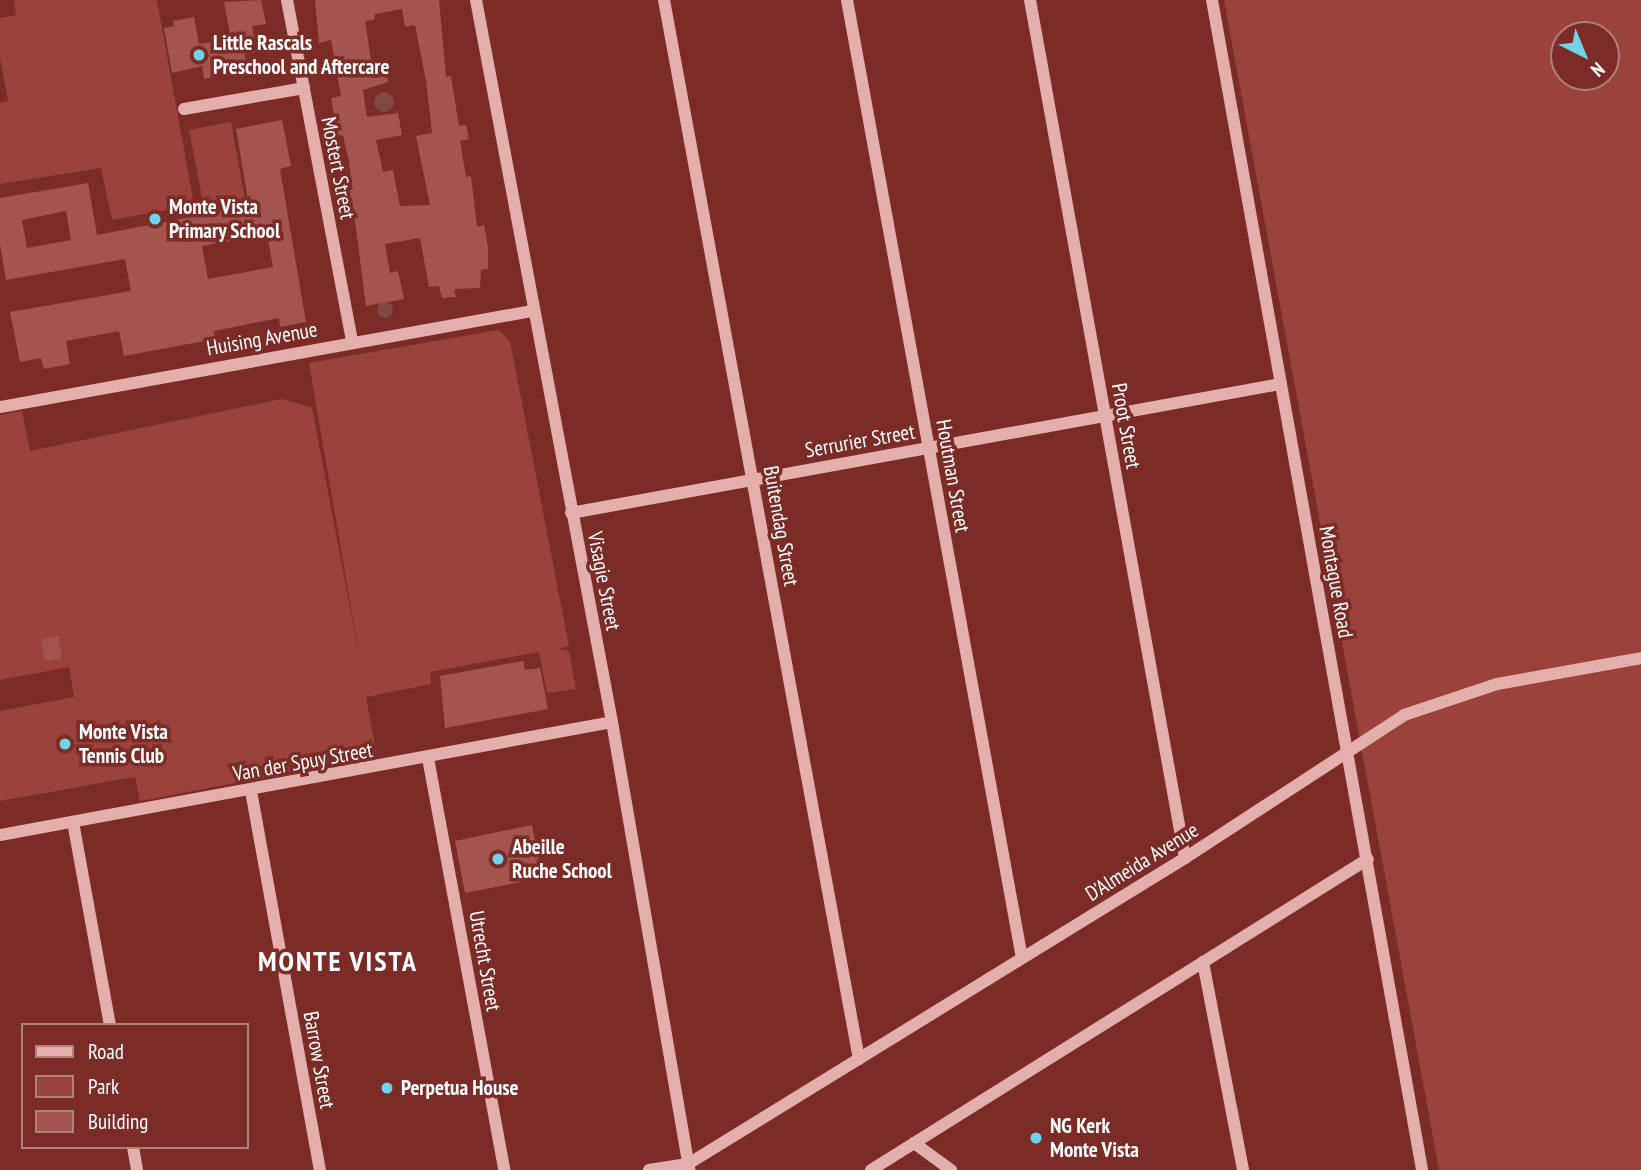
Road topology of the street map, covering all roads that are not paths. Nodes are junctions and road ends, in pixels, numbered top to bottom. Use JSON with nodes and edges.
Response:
{"nodes":[{"id":1,"x":287,"y":0,"type":"edge"},
{"id":2,"x":475,"y":0,"type":"edge"},
{"id":3,"x":664,"y":0,"type":"edge"},
{"id":4,"x":847,"y":0,"type":"edge"},
{"id":5,"x":1030,"y":0,"type":"edge"},
{"id":6,"x":1212,"y":0,"type":"edge"},
{"id":7,"x":304,"y":88,"type":"junction"},
{"id":8,"x":184,"y":109,"type":"dead end"},
{"id":9,"x":532,"y":311,"type":"junction"},
{"id":10,"x":352,"y":342,"type":"junction"},
{"id":11,"x":1280,"y":384,"type":"junction"},
{"id":12,"x":0,"y":394,"type":"edge"},
{"id":13,"x":7,"y":406,"type":"edge"},
{"id":14,"x":1104,"y":416,"type":"junction"},
{"id":15,"x":929,"y":448,"type":"junction"},
{"id":16,"x":753,"y":480,"type":"junction"},
{"id":17,"x":571,"y":513,"type":"junction"},
{"id":18,"x":1641,"y":658,"type":"edge"},
{"id":19,"x":612,"y":722,"type":"junction"},
{"id":20,"x":1348,"y":753,"type":"junction"},
{"id":21,"x":428,"y":758,"type":"junction"},
{"id":22,"x":251,"y":791,"type":"junction"},
{"id":23,"x":73,"y":822,"type":"junction"},
{"id":24,"x":0,"y":835,"type":"edge"},
{"id":25,"x":1185,"y":858,"type":"junction"},
{"id":26,"x":1368,"y":859,"type":"junction"},
{"id":27,"x":1022,"y":958,"type":"junction"},
{"id":28,"x":1203,"y":962,"type":"junction"},
{"id":29,"x":110,"y":1023,"type":"edge"},
{"id":30,"x":859,"y":1059,"type":"junction"},
{"id":31,"x":915,"y":1143,"type":"junction"},
{"id":32,"x":133,"y":1149,"type":"edge"},
{"id":33,"x":689,"y":1167,"type":"edge"},
{"id":34,"x":137,"y":1170,"type":"edge"},
{"id":35,"x":320,"y":1170,"type":"edge"},
{"id":36,"x":504,"y":1170,"type":"edge"},
{"id":37,"x":649,"y":1170,"type":"edge"},
{"id":38,"x":871,"y":1170,"type":"edge"},
{"id":39,"x":951,"y":1170,"type":"edge"},
{"id":40,"x":1242,"y":1170,"type":"edge"},
{"id":41,"x":1422,"y":1170,"type":"edge"}],
"edges":[{"from":1,"to":7,"type":"street","name":"Mostert Street"},
{"from":2,"to":9,"type":"street","name":"Visagie Street"},
{"from":3,"to":16,"type":"street","name":"Buitendag Street"},
{"from":4,"to":15,"type":"street","name":"Houtman Street"},
{"from":5,"to":14,"type":"street","name":"Proot Street"},
{"from":6,"to":11,"type":"street","name":"Montague Road"},
{"from":7,"to":8,"type":"street"},
{"from":7,"to":10,"type":"street","name":"Mostert Street"},
{"from":9,"to":10,"type":"street","name":"Huising Avenue"},
{"from":9,"to":17,"type":"street","name":"Visagie Street"},
{"from":10,"to":13,"type":"street","name":"Huising Avenue"},
{"from":11,"to":14,"type":"street","name":"Serrurier Street"},
{"from":11,"to":20,"type":"street","name":"Montague Road"},
{"from":12,"to":13,"type":"street"},
{"from":14,"to":15,"type":"street","name":"Serrurier Street"},
{"from":14,"to":25,"type":"street","name":"Proot Street"},
{"from":15,"to":16,"type":"street","name":"Serrurier Street"},
{"from":15,"to":27,"type":"street","name":"Houtman Street"},
{"from":16,"to":17,"type":"street","name":"Serrurier Street"},
{"from":16,"to":30,"type":"street","name":"Buitendag Street"},
{"from":17,"to":19,"type":"street","name":"Visagie Street"},
{"from":18,"to":20,"type":"street","name":"D'Almeida Avenue"},
{"from":19,"to":21,"type":"street","name":"Van der Spuy Street"},
{"from":19,"to":33,"type":"street","name":"Visagie Street"},
{"from":20,"to":25,"type":"street","name":"D'Almeida Avenue"},
{"from":20,"to":26,"type":"street","name":"Montague Road"},
{"from":21,"to":22,"type":"street","name":"Van der Spuy Street"},
{"from":21,"to":36,"type":"street","name":"Utrecht Street"},
{"from":22,"to":23,"type":"street","name":"Van der Spuy Street"},
{"from":22,"to":35,"type":"street","name":"Barrow Street"},
{"from":23,"to":24,"type":"street","name":"Van der Spuy Street"},
{"from":23,"to":29,"type":"street"},
{"from":25,"to":27,"type":"street","name":"D'Almeida Avenue"},
{"from":26,"to":28,"type":"street"},
{"from":26,"to":41,"type":"street","name":"Montague Road"},
{"from":27,"to":30,"type":"street","name":"D'Almeida Avenue"},
{"from":28,"to":31,"type":"street"},
{"from":28,"to":40,"type":"street"},
{"from":30,"to":33,"type":"street","name":"D'Almeida Avenue"},
{"from":31,"to":38,"type":"street"},
{"from":31,"to":39,"type":"street"},
{"from":32,"to":34,"type":"street"},
{"from":33,"to":37,"type":"street"}]}
